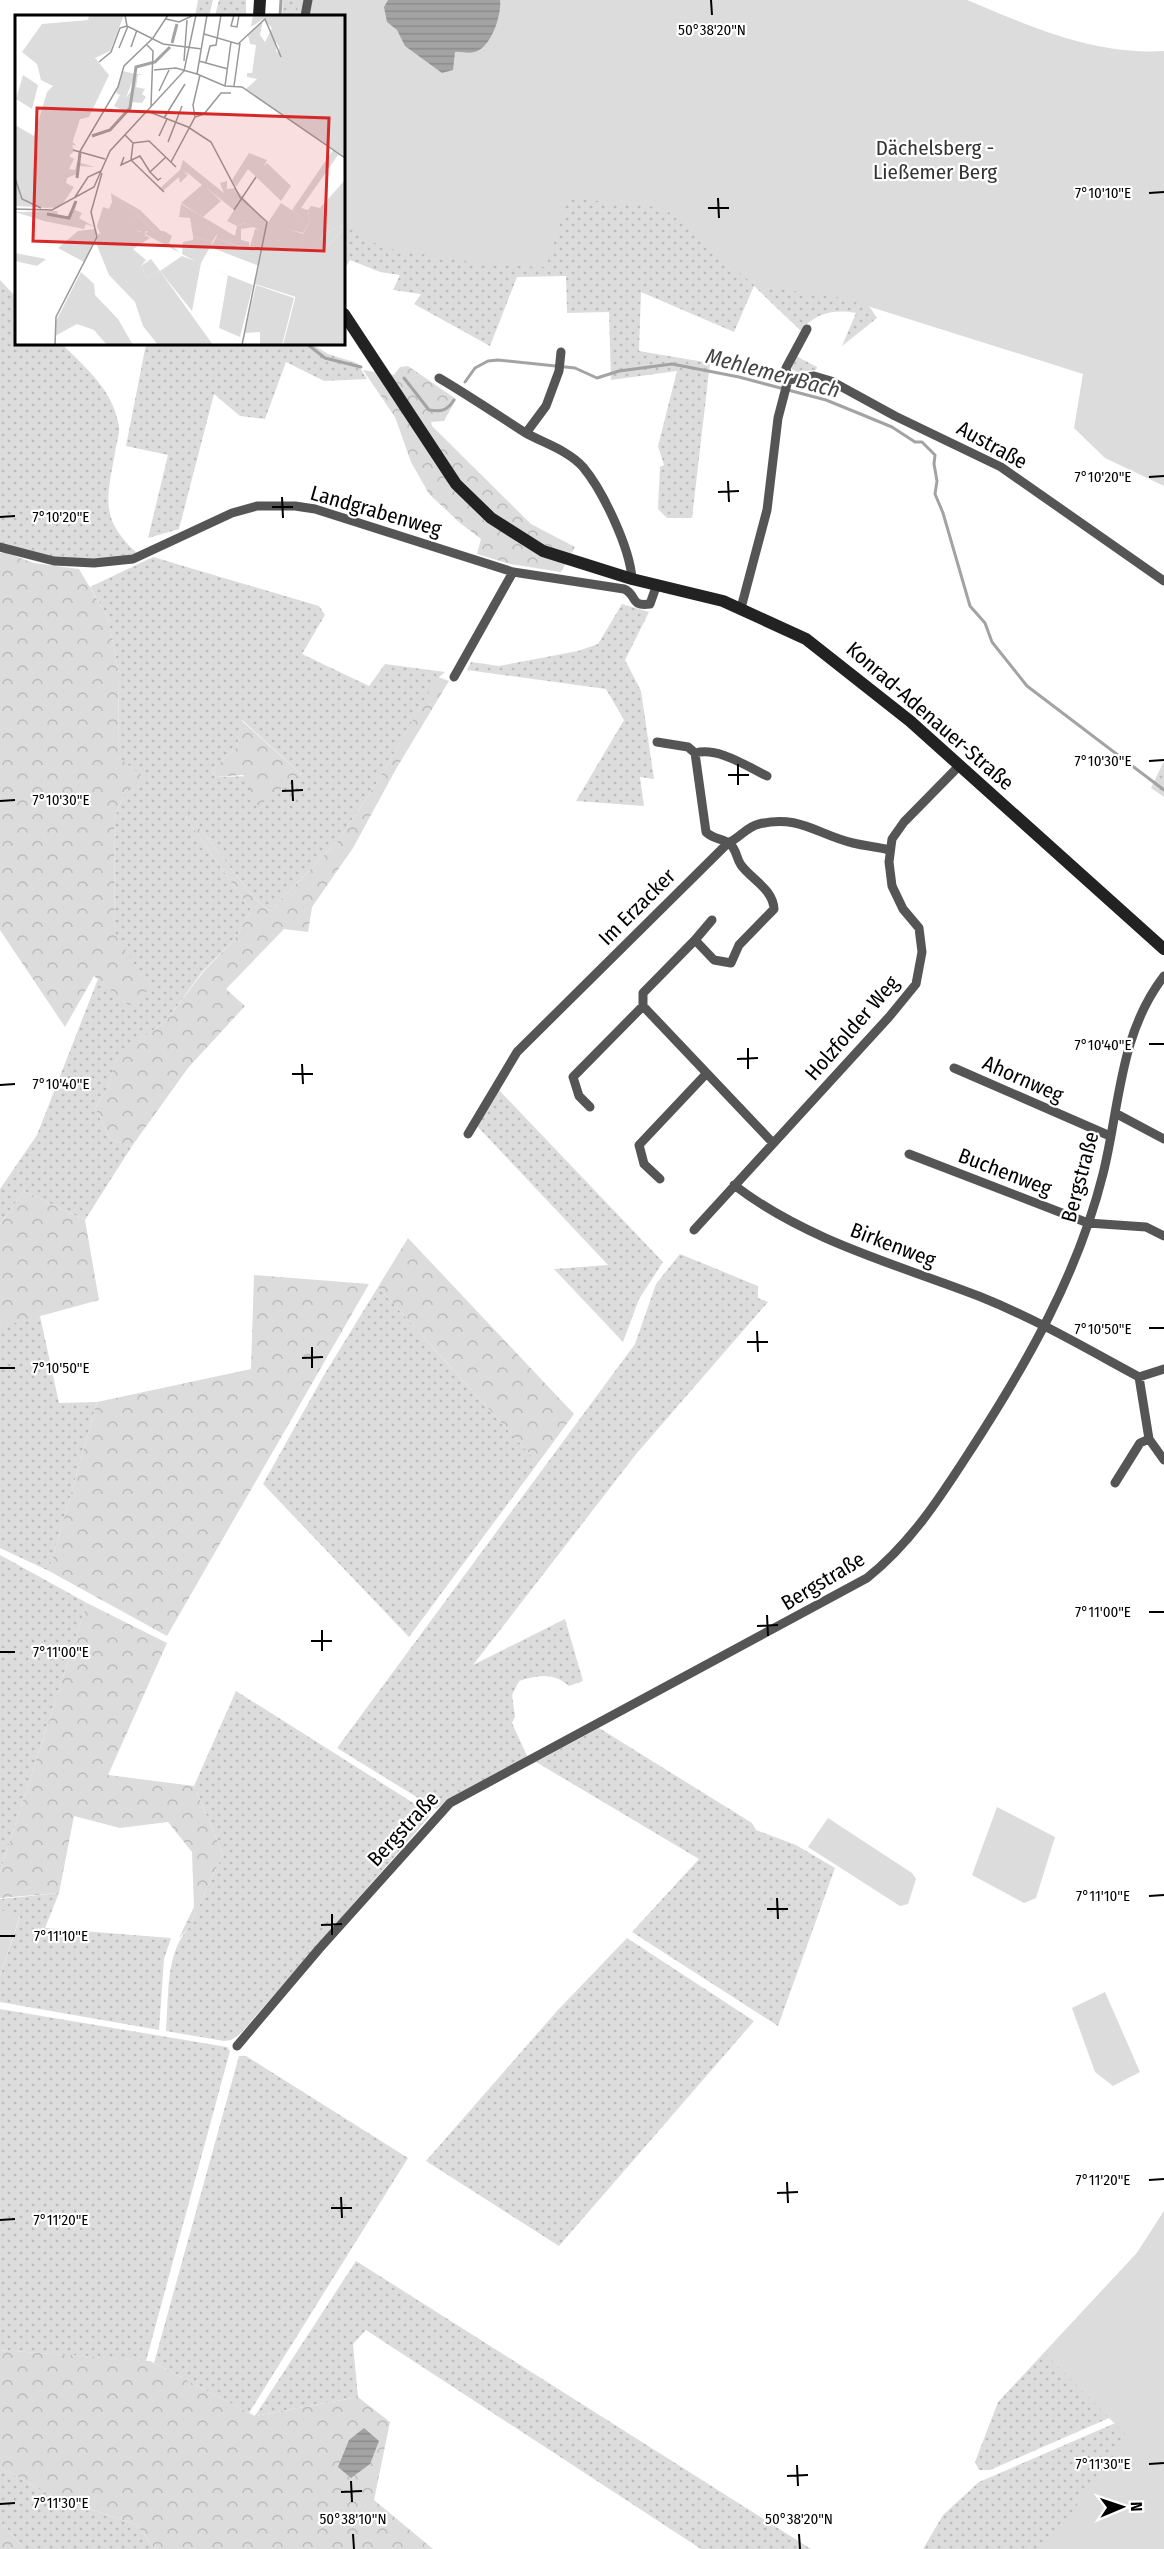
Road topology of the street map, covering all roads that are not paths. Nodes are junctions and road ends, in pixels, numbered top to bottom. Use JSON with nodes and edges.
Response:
{"nodes":[{"id":1,"x":260,"y":0,"type":"edge"},
{"id":2,"x":308,"y":0,"type":"edge"},
{"id":3,"x":259,"y":15,"type":"edge"},
{"id":4,"x":305,"y":15,"type":"edge"},
{"id":5,"x":345,"y":316,"type":"edge"},
{"id":6,"x":807,"y":329,"type":"dead end"},
{"id":7,"x":560,"y":362,"type":"dead end"},
{"id":8,"x":439,"y":378,"type":"dead end"},
{"id":9,"x":787,"y":382,"type":"junction"},
{"id":10,"x":526,"y":433,"type":"junction"},
{"id":11,"x":0,"y":547,"type":"edge"},
{"id":12,"x":513,"y":572,"type":"junction"},
{"id":13,"x":632,"y":579,"type":"junction"},
{"id":14,"x":1164,"y":581,"type":"edge"},
{"id":15,"x":657,"y":584,"type":"junction"},
{"id":16,"x":741,"y":608,"type":"junction"},
{"id":17,"x":454,"y":676,"type":"dead end"},
{"id":18,"x":657,"y":742,"type":"dead end"},
{"id":19,"x":695,"y":753,"type":"junction"},
{"id":20,"x":959,"y":766,"type":"junction"},
{"id":21,"x":767,"y":776,"type":"dead end"},
{"id":22,"x":728,"y":843,"type":"junction"},
{"id":23,"x":890,"y":850,"type":"junction"},
{"id":24,"x":712,"y":920,"type":"dead end"},
{"id":25,"x":695,"y":940,"type":"junction"},
{"id":26,"x":1164,"y":949,"type":"edge"},
{"id":27,"x":1164,"y":976,"type":"edge"},
{"id":28,"x":643,"y":1006,"type":"junction"},
{"id":29,"x":954,"y":1068,"type":"dead end"},
{"id":30,"x":706,"y":1074,"type":"junction"},
{"id":31,"x":590,"y":1107,"type":"dead end"},
{"id":32,"x":1115,"y":1113,"type":"junction"},
{"id":33,"x":468,"y":1134,"type":"dead end"},
{"id":34,"x":1110,"y":1136,"type":"junction"},
{"id":35,"x":1164,"y":1139,"type":"edge"},
{"id":36,"x":773,"y":1143,"type":"junction"},
{"id":37,"x":909,"y":1154,"type":"dead end"},
{"id":38,"x":660,"y":1179,"type":"dead end"},
{"id":39,"x":734,"y":1185,"type":"junction"},
{"id":40,"x":1088,"y":1223,"type":"junction"},
{"id":41,"x":694,"y":1230,"type":"dead end"},
{"id":42,"x":1164,"y":1236,"type":"edge"},
{"id":43,"x":1046,"y":1326,"type":"junction"},
{"id":44,"x":1164,"y":1369,"type":"edge"},
{"id":45,"x":1139,"y":1377,"type":"junction"},
{"id":46,"x":1149,"y":1440,"type":"junction"},
{"id":47,"x":1164,"y":1460,"type":"edge"},
{"id":48,"x":1114,"y":1483,"type":"dead end"},
{"id":49,"x":237,"y":2046,"type":"dead end"}],
"edges":[{"from":1,"to":3,"type":"main road"},
{"from":2,"to":4,"type":"street"},
{"from":5,"to":13,"type":"main road","name":"Konrad-Adenauer-Straße"},
{"from":6,"to":9,"type":"street"},
{"from":7,"to":10,"type":"street"},
{"from":8,"to":10,"type":"street"},
{"from":9,"to":14,"type":"street","name":"Austraße"},
{"from":9,"to":16,"type":"street"},
{"from":10,"to":13,"type":"street"},
{"from":11,"to":12,"type":"street","name":"Landgrabenweg"},
{"from":12,"to":15,"type":"street","name":"Landgrabenweg"},
{"from":12,"to":17,"type":"street"},
{"from":13,"to":15,"type":"main road","name":"Konrad-Adenauer-Straße"},
{"from":15,"to":16,"type":"main road","name":"Konrad-Adenauer-Straße"},
{"from":16,"to":20,"type":"main road","name":"Konrad-Adenauer-Straße"},
{"from":18,"to":19,"type":"street"},
{"from":19,"to":21,"type":"street"},
{"from":19,"to":22,"type":"street"},
{"from":20,"to":23,"type":"street","name":"Holzfolder Weg"},
{"from":20,"to":26,"type":"main road","name":"Konrad-Adenauer-Straße"},
{"from":22,"to":23,"type":"street","name":"Im Erzacker"},
{"from":22,"to":25,"type":"street"},
{"from":22,"to":33,"type":"street","name":"Im Erzacker"},
{"from":23,"to":36,"type":"street","name":"Holzfolder Weg"},
{"from":24,"to":25,"type":"street"},
{"from":25,"to":28,"type":"street"},
{"from":27,"to":32,"type":"street","name":"Bergstraße"},
{"from":28,"to":30,"type":"street"},
{"from":28,"to":31,"type":"street"},
{"from":29,"to":34,"type":"street","name":"Ahornweg"},
{"from":30,"to":36,"type":"street"},
{"from":30,"to":38,"type":"street"},
{"from":32,"to":34,"type":"street","name":"Bergstraße"},
{"from":32,"to":35,"type":"street"},
{"from":34,"to":40,"type":"street","name":"Bergstraße"},
{"from":36,"to":39,"type":"street","name":"Holzfolder Weg"},
{"from":37,"to":40,"type":"street","name":"Buchenweg"},
{"from":39,"to":41,"type":"street","name":"Holzfolder Weg"},
{"from":39,"to":43,"type":"street","name":"Birkenweg"},
{"from":40,"to":42,"type":"street","name":"Buchenweg"},
{"from":40,"to":43,"type":"street","name":"Bergstraße"},
{"from":43,"to":45,"type":"street","name":"Birkenweg"},
{"from":43,"to":49,"type":"street","name":"Bergstraße"},
{"from":44,"to":45,"type":"street"},
{"from":45,"to":46,"type":"street"},
{"from":46,"to":47,"type":"street"},
{"from":46,"to":48,"type":"street"}]}
